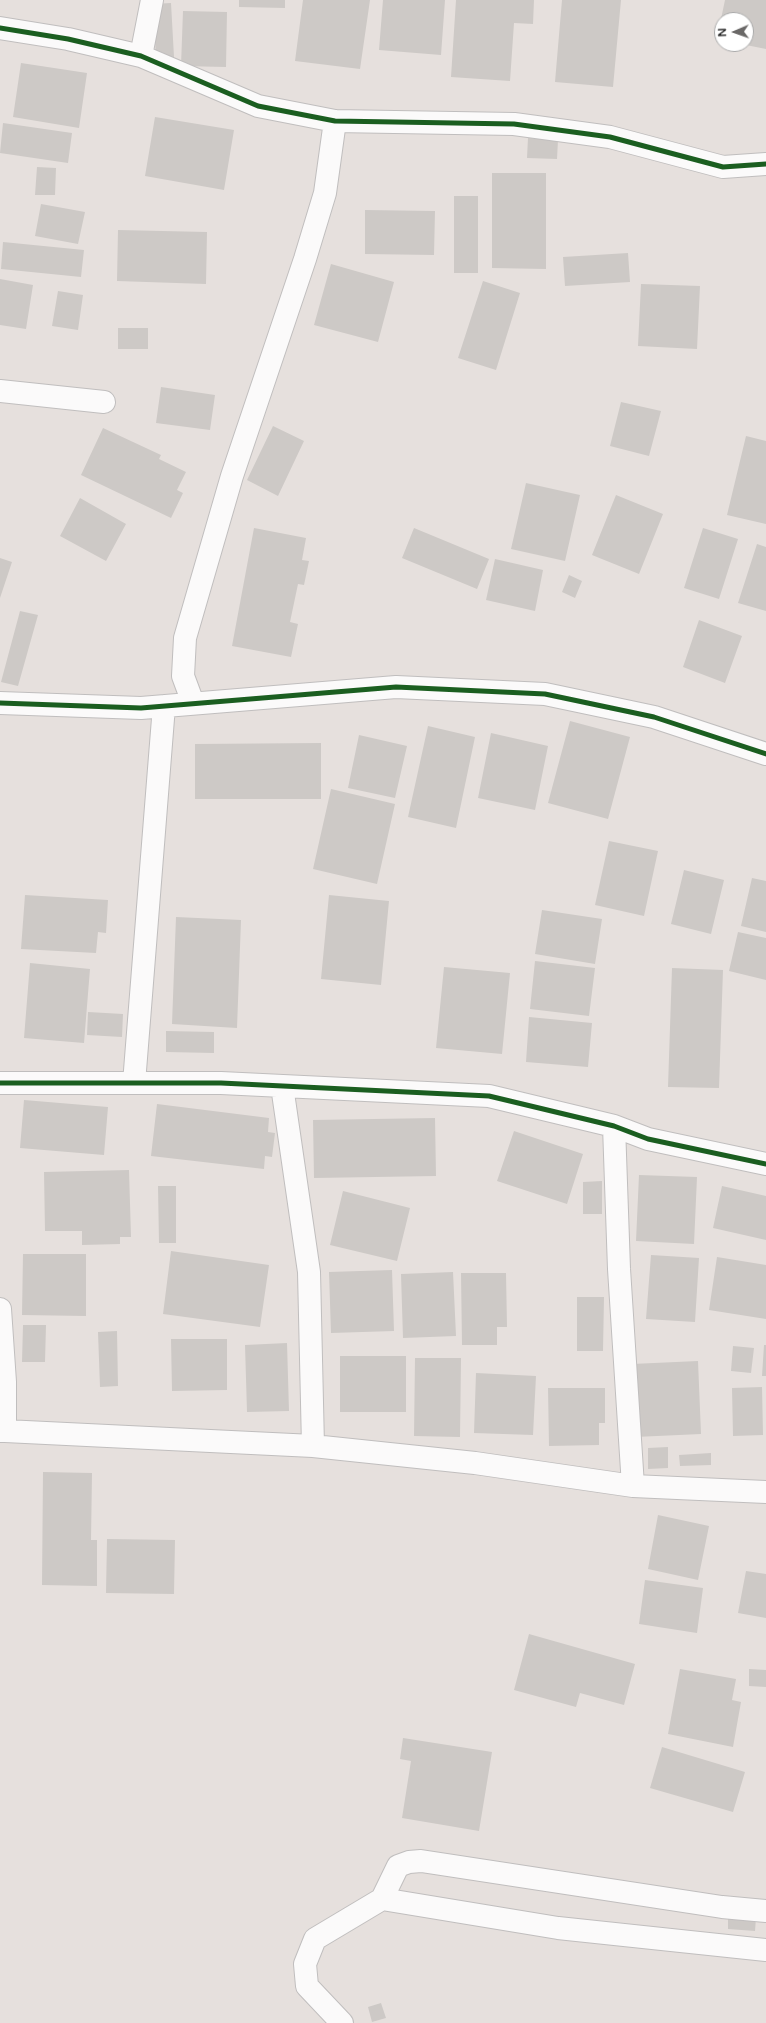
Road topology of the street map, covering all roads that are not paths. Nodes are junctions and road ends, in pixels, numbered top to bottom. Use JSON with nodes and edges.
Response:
{"nodes":[{"id":1,"x":152,"y":0,"type":"edge"},
{"id":2,"x":0,"y":28,"type":"edge"},
{"id":3,"x":141,"y":56,"type":"junction"},
{"id":4,"x":335,"y":121,"type":"junction"},
{"id":5,"x":766,"y":164,"type":"edge"},
{"id":6,"x":0,"y":391,"type":"edge"},
{"id":7,"x":104,"y":402,"type":"dead end"},
{"id":8,"x":193,"y":703,"type":"junction"},
{"id":9,"x":0,"y":704,"type":"edge"},
{"id":10,"x":164,"y":706,"type":"junction"},
{"id":11,"x":766,"y":754,"type":"edge"},
{"id":12,"x":0,"y":1083,"type":"edge"},
{"id":13,"x":134,"y":1083,"type":"junction"},
{"id":14,"x":282,"y":1086,"type":"junction"},
{"id":15,"x":614,"y":1126,"type":"junction"},
{"id":16,"x":766,"y":1164,"type":"edge"},
{"id":17,"x":0,"y":1309,"type":"edge"},
{"id":18,"x":2,"y":1431,"type":"edge"},
{"id":19,"x":313,"y":1446,"type":"junction"},
{"id":20,"x":633,"y":1486,"type":"junction"},
{"id":21,"x":766,"y":1492,"type":"edge"},
{"id":22,"x":382,"y":1899,"type":"junction"},
{"id":23,"x":766,"y":1911,"type":"edge"},
{"id":24,"x":766,"y":1950,"type":"edge"},
{"id":25,"x":342,"y":2023,"type":"edge"}],
"edges":[{"from":1,"to":3,"type":"street"},
{"from":2,"to":3,"type":"street"},
{"from":3,"to":4,"type":"street"},
{"from":4,"to":5,"type":"street"},
{"from":4,"to":8,"type":"street"},
{"from":6,"to":7,"type":"street"},
{"from":8,"to":10,"type":"street"},
{"from":8,"to":11,"type":"street"},
{"from":9,"to":10,"type":"street"},
{"from":10,"to":13,"type":"street"},
{"from":12,"to":13,"type":"street"},
{"from":13,"to":14,"type":"street"},
{"from":14,"to":15,"type":"street"},
{"from":14,"to":19,"type":"street"},
{"from":15,"to":16,"type":"street"},
{"from":15,"to":20,"type":"street"},
{"from":17,"to":18,"type":"street"},
{"from":18,"to":19,"type":"street"},
{"from":19,"to":20,"type":"street"},
{"from":20,"to":21,"type":"street"},
{"from":22,"to":23,"type":"street"},
{"from":22,"to":24,"type":"street"},
{"from":22,"to":25,"type":"street"}]}
